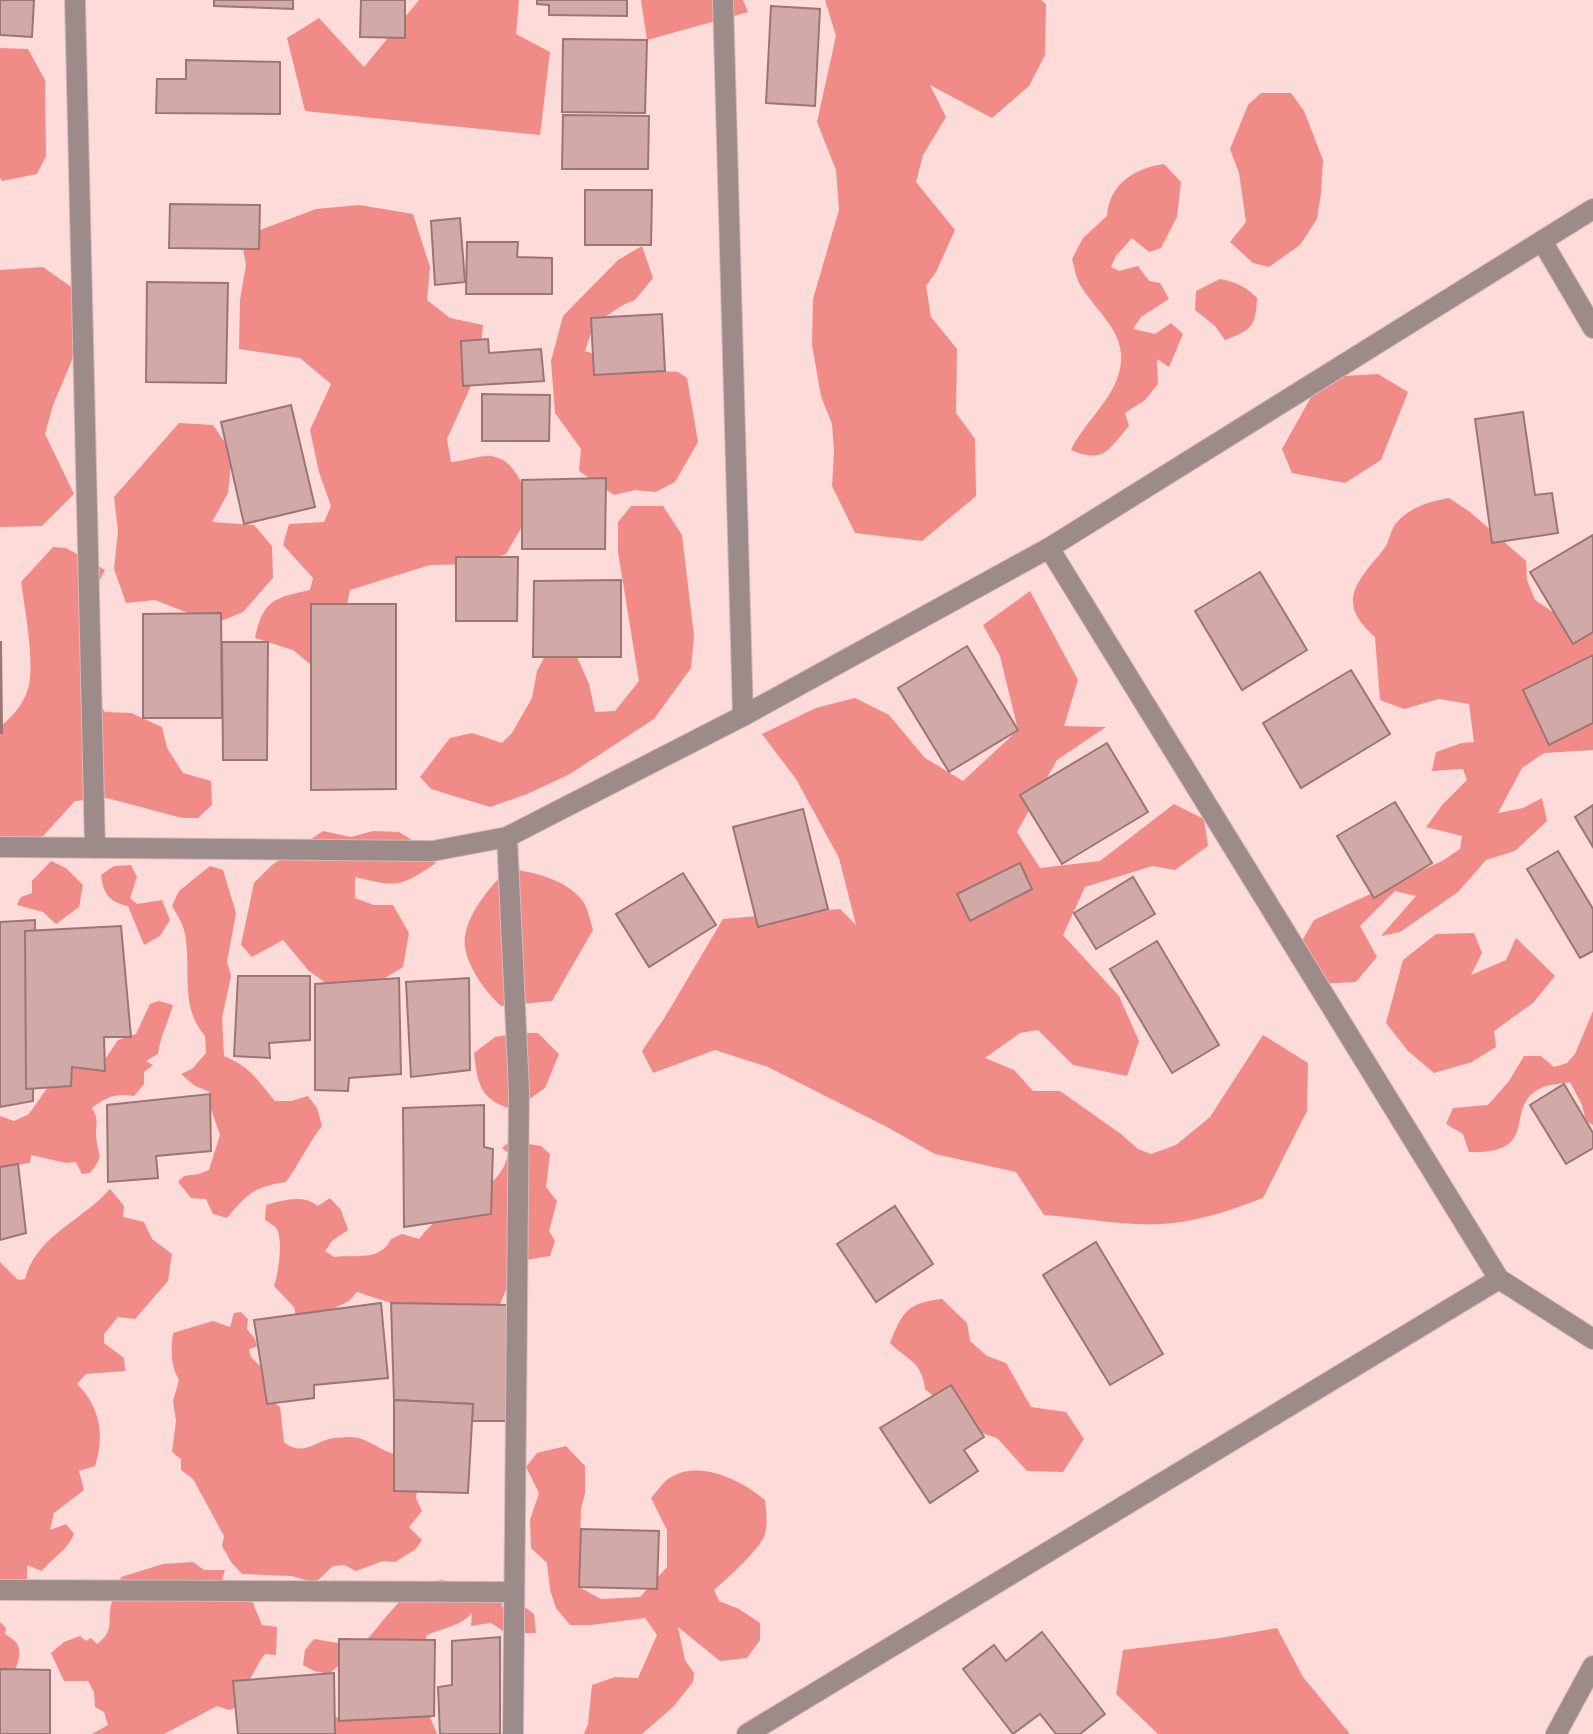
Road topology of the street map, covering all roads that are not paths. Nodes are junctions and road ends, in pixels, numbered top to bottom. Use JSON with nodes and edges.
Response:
{"nodes":[{"id":1,"x":75,"y":0,"type":"edge"},
{"id":2,"x":723,"y":0,"type":"edge"},
{"id":3,"x":1593,"y":209,"type":"edge"},
{"id":4,"x":1542,"y":241,"type":"junction"},
{"id":5,"x":1593,"y":328,"type":"edge"},
{"id":6,"x":1049,"y":548,"type":"junction"},
{"id":7,"x":743,"y":716,"type":"junction"},
{"id":8,"x":507,"y":837,"type":"junction"},
{"id":9,"x":0,"y":847,"type":"edge"},
{"id":10,"x":95,"y":848,"type":"junction"},
{"id":11,"x":1499,"y":1279,"type":"junction"},
{"id":12,"x":1593,"y":1339,"type":"edge"},
{"id":13,"x":0,"y":1590,"type":"edge"},
{"id":14,"x":512,"y":1592,"type":"junction"},
{"id":15,"x":1593,"y":1666,"type":"edge"},
{"id":16,"x":513,"y":1734,"type":"edge"},
{"id":17,"x":747,"y":1734,"type":"edge"},
{"id":18,"x":1556,"y":1734,"type":"edge"}],
"edges":[{"from":1,"to":10,"type":"street"},
{"from":2,"to":7,"type":"street"},
{"from":3,"to":4,"type":"street"},
{"from":4,"to":5,"type":"street"},
{"from":4,"to":6,"type":"street"},
{"from":6,"to":7,"type":"street"},
{"from":6,"to":11,"type":"street"},
{"from":7,"to":8,"type":"street"},
{"from":8,"to":10,"type":"street"},
{"from":8,"to":14,"type":"street"},
{"from":9,"to":10,"type":"street"},
{"from":11,"to":12,"type":"street"},
{"from":11,"to":17,"type":"street"},
{"from":13,"to":14,"type":"street"},
{"from":14,"to":16,"type":"street"},
{"from":15,"to":18,"type":"street"}]}
